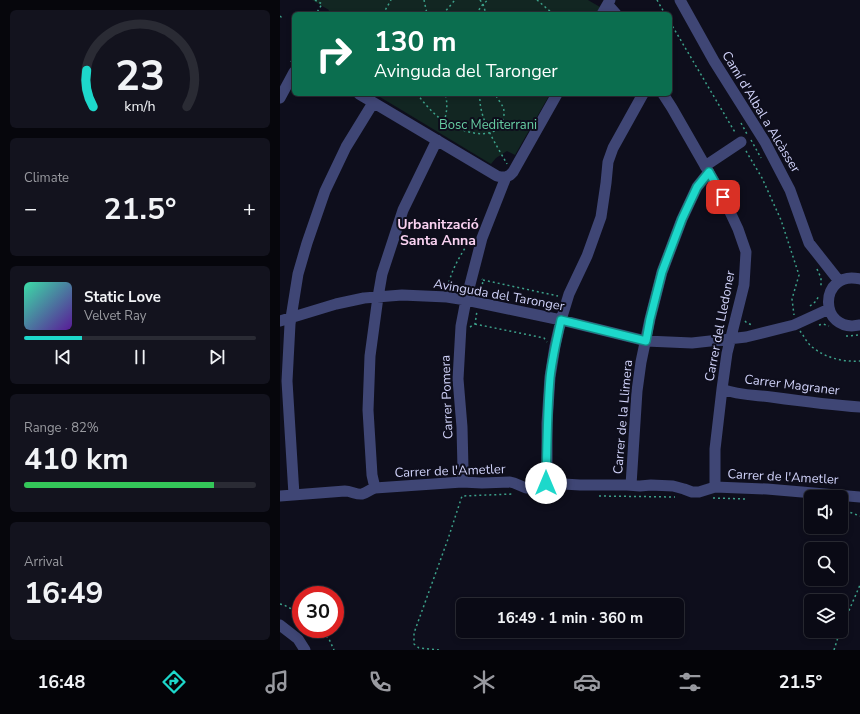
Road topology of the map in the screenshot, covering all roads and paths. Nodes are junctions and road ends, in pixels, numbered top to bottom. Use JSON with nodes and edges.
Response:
{"nodes":[{"id":1,"x":315,"y":0,"type":"edge"},
{"id":2,"x":391,"y":0,"type":"edge"},
{"id":3,"x":424,"y":0,"type":"edge"},
{"id":4,"x":455,"y":0,"type":"edge"},
{"id":5,"x":480,"y":0,"type":"edge"},
{"id":6,"x":488,"y":0,"type":"edge"},
{"id":7,"x":537,"y":0,"type":"edge"},
{"id":8,"x":657,"y":0,"type":"edge"},
{"id":9,"x":680,"y":0,"type":"edge"},
{"id":10,"x":483,"y":4,"type":"junction"},
{"id":11,"x":317,"y":12,"type":"edge"},
{"id":12,"x":383,"y":12,"type":"edge"},
{"id":13,"x":427,"y":12,"type":"edge"},
{"id":14,"x":445,"y":12,"type":"edge"},
{"id":15,"x":477,"y":12,"type":"edge"},
{"id":16,"x":485,"y":12,"type":"edge"},
{"id":17,"x":551,"y":12,"type":"edge"},
{"id":18,"x":664,"y":12,"type":"edge"},
{"id":19,"x":280,"y":16,"type":"edge"},
{"id":20,"x":280,"y":19,"type":"edge"},
{"id":21,"x":672,"y":25,"type":"edge"},
{"id":22,"x":292,"y":76,"type":"edge"},
{"id":23,"x":362,"y":96,"type":"edge"},
{"id":24,"x":419,"y":96,"type":"edge"},
{"id":25,"x":445,"y":96,"type":"edge"},
{"id":26,"x":480,"y":96,"type":"edge"},
{"id":27,"x":496,"y":96,"type":"edge"},
{"id":28,"x":556,"y":96,"type":"edge"},
{"id":29,"x":642,"y":96,"type":"edge"},
{"id":30,"x":664,"y":96,"type":"edge"},
{"id":31,"x":280,"y":98,"type":"edge"},
{"id":32,"x":373,"y":103,"type":"junction"},
{"id":33,"x":738,"y":118,"type":"dead end"},
{"id":34,"x":444,"y":122,"type":"junction"},
{"id":35,"x":490,"y":133,"type":"junction"},
{"id":36,"x":437,"y":140,"type":"junction"},
{"id":37,"x":740,"y":142,"type":"junction"},
{"id":38,"x":761,"y":158,"type":"dead end"},
{"id":39,"x":707,"y":169,"type":"junction"},
{"id":40,"x":507,"y":172,"type":"junction"},
{"id":41,"x":473,"y":235,"type":"dead end"},
{"id":42,"x":816,"y":268,"type":"dead end"},
{"id":43,"x":478,"y":274,"type":"dead end"},
{"id":44,"x":860,"y":279,"type":"edge"},
{"id":45,"x":483,"y":280,"type":"junction"},
{"id":46,"x":839,"y":281,"type":"junction"},
{"id":47,"x":822,"y":287,"type":"dead end"},
{"id":48,"x":448,"y":289,"type":"dead end"},
{"id":49,"x":820,"y":294,"type":"dead end"},
{"id":50,"x":558,"y":296,"type":"dead end"},
{"id":51,"x":378,"y":297,"type":"junction"},
{"id":52,"x":466,"y":300,"type":"junction"},
{"id":53,"x":479,"y":303,"type":"junction"},
{"id":54,"x":806,"y":309,"type":"dead end"},
{"id":55,"x":829,"y":309,"type":"junction"},
{"id":56,"x":291,"y":317,"type":"junction"},
{"id":57,"x":744,"y":319,"type":"dead end"},
{"id":58,"x":561,"y":320,"type":"junction"},
{"id":59,"x":280,"y":321,"type":"edge"},
{"id":60,"x":475,"y":324,"type":"junction"},
{"id":61,"x":797,"y":324,"type":"junction"},
{"id":62,"x":818,"y":325,"type":"dead end"},
{"id":63,"x":860,"y":325,"type":"edge"},
{"id":64,"x":753,"y":326,"type":"dead end"},
{"id":65,"x":467,"y":328,"type":"dead end"},
{"id":66,"x":833,"y":330,"type":"dead end"},
{"id":67,"x":844,"y":335,"type":"dead end"},
{"id":68,"x":860,"y":335,"type":"edge"},
{"id":69,"x":731,"y":339,"type":"junction"},
{"id":70,"x":646,"y":341,"type":"junction"},
{"id":71,"x":549,"y":345,"type":"dead end"},
{"id":72,"x":860,"y":361,"type":"edge"},
{"id":73,"x":722,"y":389,"type":"junction"},
{"id":74,"x":860,"y":407,"type":"edge"},
{"id":75,"x":462,"y":482,"type":"junction"},
{"id":76,"x":631,"y":485,"type":"junction"},
{"id":77,"x":375,"y":488,"type":"junction"},
{"id":78,"x":545,"y":489,"type":"junction"},
{"id":79,"x":714,"y":493,"type":"junction"},
{"id":80,"x":294,"y":494,"type":"junction"},
{"id":81,"x":513,"y":494,"type":"dead end"},
{"id":82,"x":566,"y":495,"type":"dead end"},
{"id":83,"x":280,"y":496,"type":"edge"},
{"id":84,"x":597,"y":496,"type":"dead end"},
{"id":85,"x":860,"y":497,"type":"edge"},
{"id":86,"x":681,"y":498,"type":"dead end"},
{"id":87,"x":752,"y":499,"type":"dead end"},
{"id":88,"x":848,"y":512,"type":"edge"},
{"id":89,"x":860,"y":516,"type":"edge"},
{"id":90,"x":860,"y":584,"type":"edge"},
{"id":91,"x":280,"y":604,"type":"edge"},
{"id":92,"x":292,"y":609,"type":"edge"},
{"id":93,"x":848,"y":612,"type":"edge"},
{"id":94,"x":280,"y":625,"type":"edge"},
{"id":95,"x":328,"y":638,"type":"edge"},
{"id":96,"x":838,"y":638,"type":"edge"},
{"id":97,"x":305,"y":650,"type":"edge"},
{"id":98,"x":334,"y":650,"type":"edge"},
{"id":99,"x":439,"y":650,"type":"edge"},
{"id":100,"x":834,"y":650,"type":"edge"}],
"edges":[{"from":1,"to":11,"type":"path"},
{"from":2,"to":12,"type":"path"},
{"from":3,"to":13,"type":"path"},
{"from":4,"to":14,"type":"path"},
{"from":5,"to":10,"type":"path"},
{"from":6,"to":10,"type":"path"},
{"from":7,"to":17,"type":"path"},
{"from":8,"to":18,"type":"path"},
{"from":9,"to":46,"type":"street","name":"Camí d'Albal a Alcàsser"},
{"from":10,"to":15,"type":"path"},
{"from":10,"to":16,"type":"path"},
{"from":19,"to":20,"type":"path"},
{"from":21,"to":37,"type":"path"},
{"from":22,"to":31,"type":"street"},
{"from":23,"to":32,"type":"street"},
{"from":24,"to":34,"type":"path"},
{"from":25,"to":34,"type":"path"},
{"from":26,"to":35,"type":"path"},
{"from":27,"to":35,"type":"path"},
{"from":28,"to":40,"type":"street","name":"Carrer Pomera"},
{"from":29,"to":58,"type":"street"},
{"from":30,"to":39,"type":"street","name":"Carrer del Lledoner"},
{"from":32,"to":36,"type":"street"},
{"from":32,"to":56,"type":"street"},
{"from":33,"to":38,"type":"path"},
{"from":34,"to":35,"type":"path"},
{"from":35,"to":40,"type":"path"},
{"from":36,"to":40,"type":"street"},
{"from":36,"to":51,"type":"street"},
{"from":37,"to":39,"type":"street","name":"Carrer de la Llimera"},
{"from":37,"to":61,"type":"path"},
{"from":39,"to":69,"type":"street","name":"Carrer del Lledoner"},
{"from":39,"to":70,"type":"street","name":"Carrer de la Llimera"},
{"from":40,"to":52,"type":"street","name":"Carrer Pomera"},
{"from":41,"to":48,"type":"path"},
{"from":42,"to":47,"type":"path"},
{"from":43,"to":45,"type":"path"},
{"from":44,"to":46,"type":"street"},
{"from":45,"to":50,"type":"path"},
{"from":45,"to":53,"type":"path"},
{"from":46,"to":55,"type":"street"},
{"from":49,"to":54,"type":"path"},
{"from":51,"to":52,"type":"street","name":"Avinguda del Taronger"},
{"from":51,"to":56,"type":"street","name":"Avinguda del Taronger"},
{"from":51,"to":77,"type":"street"},
{"from":52,"to":53,"type":"street","name":"Avinguda del Taronger"},
{"from":52,"to":75,"type":"street","name":"Carrer Pomera"},
{"from":53,"to":58,"type":"street","name":"Avinguda del Taronger"},
{"from":53,"to":60,"type":"path"},
{"from":55,"to":61,"type":"street","name":"Avinguda del Taronger"},
{"from":55,"to":63,"type":"street"},
{"from":56,"to":59,"type":"street","name":"Avinguda del Taronger"},
{"from":56,"to":80,"type":"street"},
{"from":57,"to":64,"type":"path"},
{"from":58,"to":70,"type":"street","name":"Avinguda del Taronger"},
{"from":58,"to":78,"type":"street"},
{"from":60,"to":65,"type":"path"},
{"from":60,"to":71,"type":"path"},
{"from":61,"to":69,"type":"street","name":"Avinguda del Taronger"},
{"from":61,"to":72,"type":"path"},
{"from":62,"to":66,"type":"path"},
{"from":67,"to":68,"type":"path"},
{"from":69,"to":70,"type":"street","name":"Avinguda del Taronger"},
{"from":69,"to":73,"type":"street","name":"Carrer del Lledoner"},
{"from":70,"to":76,"type":"street","name":"Carrer de la Llimera"},
{"from":73,"to":74,"type":"street","name":"Carrer Magraner"},
{"from":73,"to":79,"type":"street","name":"Carrer del Lledoner"},
{"from":75,"to":77,"type":"street","name":"Carrer de l'Ametler"},
{"from":75,"to":78,"type":"street","name":"Carrer de l'Ametler"},
{"from":76,"to":78,"type":"street","name":"Carrer de l'Ametler"},
{"from":76,"to":79,"type":"street","name":"Carrer de l'Ametler"},
{"from":77,"to":80,"type":"street","name":"Carrer de l'Ametler"},
{"from":78,"to":82,"type":"path"},
{"from":79,"to":85,"type":"street","name":"Carrer de l'Ametler"},
{"from":79,"to":87,"type":"path"},
{"from":80,"to":83,"type":"street","name":"Carrer de l'Ametler"},
{"from":81,"to":99,"type":"path"},
{"from":84,"to":86,"type":"path"},
{"from":88,"to":89,"type":"path"},
{"from":90,"to":93,"type":"path"},
{"from":91,"to":92,"type":"path"},
{"from":94,"to":97,"type":"street"},
{"from":95,"to":98,"type":"path"},
{"from":96,"to":100,"type":"path"}]}
